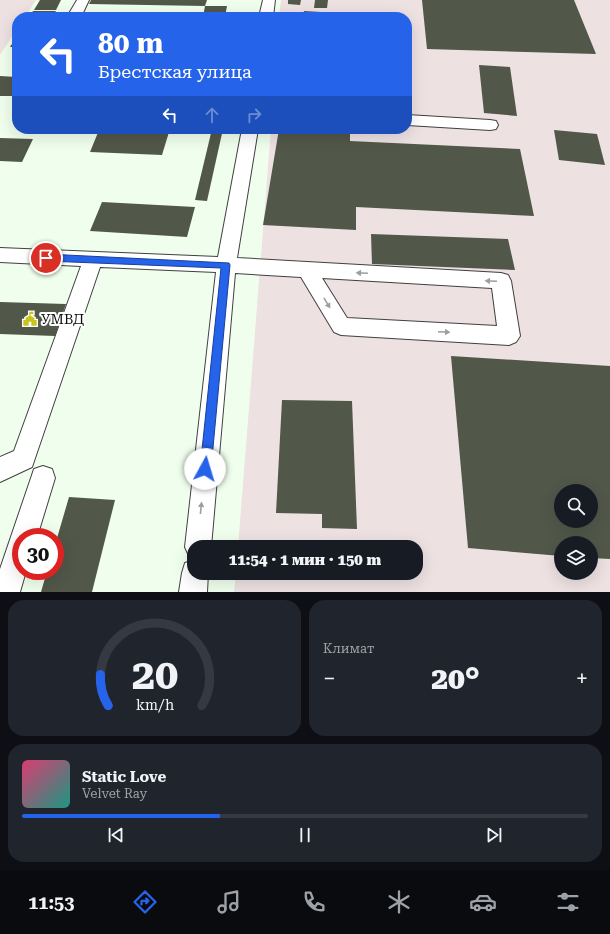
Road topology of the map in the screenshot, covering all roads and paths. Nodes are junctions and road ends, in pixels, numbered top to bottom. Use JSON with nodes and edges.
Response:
{"nodes":[{"id":1,"x":82,"y":0,"type":"edge"},
{"id":2,"x":268,"y":0,"type":"edge"},
{"id":3,"x":76,"y":12,"type":"edge"},
{"id":4,"x":267,"y":12,"type":"edge"},
{"id":5,"x":412,"y":120,"type":"edge"},
{"id":6,"x":490,"y":125,"type":"dead end"},
{"id":7,"x":249,"y":134,"type":"edge"},
{"id":8,"x":0,"y":256,"type":"edge"},
{"id":9,"x":93,"y":260,"type":"junction"},
{"id":10,"x":226,"y":265,"type":"junction"},
{"id":11,"x":307,"y":270,"type":"junction"},
{"id":12,"x":0,"y":470,"type":"edge"},
{"id":13,"x":43,"y":478,"type":"dead end"},
{"id":14,"x":27,"y":528,"type":"edge"},
{"id":15,"x":199,"y":540,"type":"edge"},
{"id":16,"x":12,"y":574,"type":"edge"},
{"id":17,"x":194,"y":580,"type":"edge"},
{"id":18,"x":6,"y":592,"type":"edge"},
{"id":19,"x":193,"y":592,"type":"edge"}],
"edges":[{"from":1,"to":3,"type":"street"},
{"from":2,"to":4,"type":"street"},
{"from":5,"to":6,"type":"street"},
{"from":7,"to":10,"type":"street"},
{"from":8,"to":9,"type":"street"},
{"from":9,"to":10,"type":"street"},
{"from":9,"to":12,"type":"street"},
{"from":10,"to":11,"type":"street"},
{"from":15,"to":10,"type":"street","one_way":true},
{"from":11,"to":11,"type":"street","one_way":true},
{"from":13,"to":14,"type":"street"},
{"from":16,"to":18,"type":"street"},
{"from":17,"to":19,"type":"street"}]}
